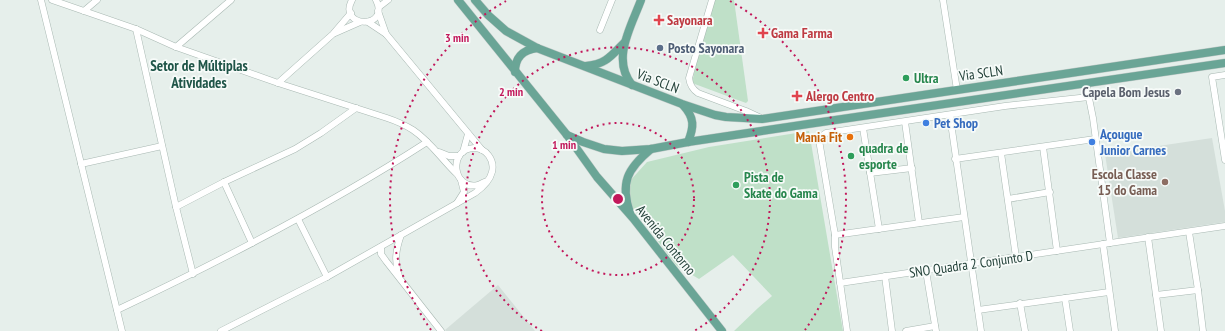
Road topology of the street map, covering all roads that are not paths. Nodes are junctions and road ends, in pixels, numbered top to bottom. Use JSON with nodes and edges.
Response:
{"nodes":[{"id":1,"x":41,"y":0,"type":"edge"},
{"id":2,"x":52,"y":0,"type":"edge"},
{"id":3,"x":97,"y":0,"type":"edge"},
{"id":4,"x":231,"y":0,"type":"edge"},
{"id":5,"x":376,"y":0,"type":"edge"},
{"id":6,"x":388,"y":0,"type":"edge"},
{"id":7,"x":458,"y":0,"type":"edge"},
{"id":8,"x":475,"y":0,"type":"edge"},
{"id":9,"x":610,"y":0,"type":"edge"},
{"id":10,"x":641,"y":0,"type":"edge"},
{"id":11,"x":712,"y":0,"type":"edge"},
{"id":12,"x":943,"y":0,"type":"edge"},
{"id":13,"x":351,"y":1,"type":"edge"},
{"id":14,"x":378,"y":9,"type":"junction"},
{"id":15,"x":84,"y":11,"type":"junction"},
{"id":16,"x":351,"y":13,"type":"junction"},
{"id":17,"x":360,"y":22,"type":"junction"},
{"id":18,"x":368,"y":22,"type":"junction"},
{"id":19,"x":136,"y":30,"type":"junction"},
{"id":20,"x":600,"y":30,"type":"dead end"},
{"id":21,"x":333,"y":34,"type":"junction"},
{"id":22,"x":386,"y":34,"type":"junction"},
{"id":23,"x":624,"y":42,"type":"junction"},
{"id":24,"x":176,"y":46,"type":"junction"},
{"id":25,"x":537,"y":48,"type":"junction"},
{"id":26,"x":1225,"y":50,"type":"edge"},
{"id":27,"x":1177,"y":57,"type":"junction"},
{"id":28,"x":1163,"y":59,"type":"junction"},
{"id":29,"x":1225,"y":63,"type":"edge"},
{"id":30,"x":584,"y":66,"type":"junction"},
{"id":31,"x":1179,"y":70,"type":"junction"},
{"id":32,"x":515,"y":72,"type":"junction"},
{"id":33,"x":1165,"y":72,"type":"junction"},
{"id":34,"x":1225,"y":75,"type":"edge"},
{"id":35,"x":278,"y":82,"type":"junction"},
{"id":36,"x":1086,"y":83,"type":"junction"},
{"id":37,"x":633,"y":85,"type":"junction"},
{"id":38,"x":957,"y":90,"type":"junction"},
{"id":39,"x":1089,"y":97,"type":"junction"},
{"id":40,"x":682,"y":104,"type":"junction"},
{"id":41,"x":356,"y":108,"type":"junction"},
{"id":42,"x":805,"y":112,"type":"junction"},
{"id":43,"x":789,"y":115,"type":"junction"},
{"id":44,"x":950,"y":116,"type":"junction"},
{"id":45,"x":762,"y":119,"type":"junction"},
{"id":46,"x":1222,"y":121,"type":"edge"},
{"id":47,"x":904,"y":122,"type":"junction"},
{"id":48,"x":808,"y":124,"type":"junction"},
{"id":49,"x":790,"y":127,"type":"junction"},
{"id":50,"x":863,"y":128,"type":"junction"},
{"id":51,"x":468,"y":134,"type":"junction"},
{"id":52,"x":567,"y":135,"type":"junction"},
{"id":53,"x":1095,"y":139,"type":"junction"},
{"id":54,"x":427,"y":142,"type":"junction"},
{"id":55,"x":688,"y":142,"type":"junction"},
{"id":56,"x":162,"y":146,"type":"junction"},
{"id":57,"x":1043,"y":147,"type":"junction"},
{"id":58,"x":651,"y":149,"type":"junction"},
{"id":59,"x":482,"y":150,"type":"junction"},
{"id":60,"x":436,"y":151,"type":"junction"},
{"id":61,"x":1001,"y":153,"type":"junction"},
{"id":62,"x":461,"y":154,"type":"junction"},
{"id":63,"x":955,"y":159,"type":"junction"},
{"id":64,"x":1225,"y":160,"type":"edge"},
{"id":65,"x":81,"y":164,"type":"junction"},
{"id":66,"x":912,"y":168,"type":"junction"},
{"id":67,"x":870,"y":173,"type":"junction"},
{"id":68,"x":457,"y":174,"type":"junction"},
{"id":69,"x":461,"y":180,"type":"junction"},
{"id":70,"x":487,"y":181,"type":"junction"},
{"id":71,"x":224,"y":182,"type":"junction"},
{"id":72,"x":1050,"y":192,"type":"junction"},
{"id":73,"x":1008,"y":200,"type":"junction"},
{"id":74,"x":454,"y":205,"type":"junction"},
{"id":75,"x":176,"y":207,"type":"junction"},
{"id":76,"x":631,"y":216,"type":"junction"},
{"id":77,"x":964,"y":217,"type":"junction"},
{"id":78,"x":298,"y":219,"type":"junction"},
{"id":79,"x":919,"y":223,"type":"junction"},
{"id":80,"x":1225,"y":226,"type":"edge"},
{"id":81,"x":878,"y":229,"type":"junction"},
{"id":82,"x":1189,"y":232,"type":"junction"},
{"id":83,"x":401,"y":235,"type":"junction"},
{"id":84,"x":835,"y":235,"type":"junction"},
{"id":85,"x":1148,"y":237,"type":"junction"},
{"id":86,"x":252,"y":243,"type":"junction"},
{"id":87,"x":1110,"y":243,"type":"junction"},
{"id":88,"x":1103,"y":244,"type":"junction"},
{"id":89,"x":381,"y":247,"type":"junction"},
{"id":90,"x":1057,"y":251,"type":"junction"},
{"id":91,"x":1016,"y":257,"type":"junction"},
{"id":92,"x":972,"y":264,"type":"junction"},
{"id":93,"x":926,"y":271,"type":"junction"},
{"id":94,"x":193,"y":274,"type":"junction"},
{"id":95,"x":885,"y":276,"type":"junction"},
{"id":96,"x":327,"y":277,"type":"junction"},
{"id":97,"x":401,"y":281,"type":"junction"},
{"id":98,"x":840,"y":283,"type":"junction"},
{"id":99,"x":1198,"y":290,"type":"junction"},
{"id":100,"x":1109,"y":292,"type":"junction"},
{"id":101,"x":1156,"y":295,"type":"junction"},
{"id":102,"x":1065,"y":298,"type":"junction"},
{"id":103,"x":1020,"y":303,"type":"junction"},
{"id":104,"x":117,"y":310,"type":"junction"},
{"id":105,"x":978,"y":310,"type":"junction"},
{"id":106,"x":936,"y":329,"type":"edge"},
{"id":107,"x":122,"y":331,"type":"edge"},
{"id":108,"x":221,"y":331,"type":"edge"},
{"id":109,"x":442,"y":331,"type":"edge"},
{"id":110,"x":722,"y":331,"type":"edge"},
{"id":111,"x":847,"y":331,"type":"edge"},
{"id":112,"x":892,"y":331,"type":"edge"},
{"id":113,"x":906,"y":331,"type":"edge"},
{"id":114,"x":981,"y":331,"type":"edge"},
{"id":115,"x":1025,"y":331,"type":"edge"},
{"id":116,"x":1070,"y":331,"type":"edge"},
{"id":117,"x":1115,"y":331,"type":"edge"},
{"id":118,"x":1161,"y":331,"type":"edge"},
{"id":119,"x":1203,"y":331,"type":"edge"}],
"edges":[{"from":1,"to":65,"type":"street"},
{"from":2,"to":15,"type":"street"},
{"from":3,"to":15,"type":"street"},
{"from":4,"to":24,"type":"street"},
{"from":5,"to":14,"type":"street"},
{"from":6,"to":14,"type":"street"},
{"from":7,"to":32,"type":"main road","name":"Avenida Contorno"},
{"from":8,"to":25,"type":"main road","name":"Via SCLN"},
{"from":9,"to":20,"type":"street"},
{"from":10,"to":23,"type":"main road"},
{"from":11,"to":45,"type":"street"},
{"from":12,"to":38,"type":"street"},
{"from":13,"to":16,"type":"street"},
{"from":14,"to":18,"type":"street"},
{"from":14,"to":22,"type":"street"},
{"from":15,"to":19,"type":"street"},
{"from":16,"to":17,"type":"street"},
{"from":16,"to":21,"type":"street"},
{"from":17,"to":18,"type":"street"},
{"from":17,"to":21,"type":"street"},
{"from":18,"to":22,"type":"street"},
{"from":19,"to":24,"type":"street"},
{"from":19,"to":56,"type":"street"},
{"from":21,"to":35,"type":"street"},
{"from":22,"to":51,"type":"street"},
{"from":23,"to":30,"type":"main road"},
{"from":23,"to":37,"type":"main road"},
{"from":24,"to":35,"type":"street"},
{"from":25,"to":30,"type":"main road","name":"Via SCLN"},
{"from":25,"to":32,"type":"main road"},
{"from":26,"to":27,"type":"main road","name":"Via SCLN"},
{"from":27,"to":28,"type":"main road","name":"Via SCLN"},
{"from":27,"to":31,"type":"main road"},
{"from":28,"to":33,"type":"main road"},
{"from":28,"to":38,"type":"main road","name":"Via SCLN"},
{"from":29,"to":31,"type":"main road","name":"Via SCLN"},
{"from":30,"to":37,"type":"main road","name":"Via SCLN"},
{"from":31,"to":33,"type":"main road","name":"Via SCLN"},
{"from":32,"to":52,"type":"main road","name":"Avenida Contorno"},
{"from":33,"to":36,"type":"main road","name":"Via SCLN"},
{"from":34,"to":46,"type":"street"},
{"from":35,"to":41,"type":"street"},
{"from":36,"to":39,"type":"street"},
{"from":36,"to":48,"type":"main road","name":"Via SCLN"},
{"from":37,"to":40,"type":"main road","name":"Via SCLN"},
{"from":38,"to":42,"type":"main road","name":"Via SCLN"},
{"from":39,"to":44,"type":"street"},
{"from":39,"to":53,"type":"street"},
{"from":40,"to":45,"type":"main road","name":"Via SCLN"},
{"from":40,"to":55,"type":"main road"},
{"from":41,"to":54,"type":"street"},
{"from":41,"to":71,"type":"street"},
{"from":42,"to":43,"type":"main road","name":"Via SCLN"},
{"from":42,"to":48,"type":"main road"},
{"from":43,"to":45,"type":"main road","name":"Via SCLN"},
{"from":43,"to":49,"type":"main road"},
{"from":44,"to":47,"type":"street"},
{"from":44,"to":63,"type":"street"},
{"from":46,"to":64,"type":"street"},
{"from":47,"to":50,"type":"street"},
{"from":47,"to":66,"type":"street"},
{"from":48,"to":49,"type":"main road","name":"Via SCLN"},
{"from":49,"to":55,"type":"main road","name":"Via SCLN"},
{"from":50,"to":67,"type":"street"},
{"from":50,"to":84,"type":"street"},
{"from":51,"to":59,"type":"street"},
{"from":51,"to":62,"type":"street"},
{"from":52,"to":58,"type":"main road","name":"Via SCLN"},
{"from":52,"to":76,"type":"main road","name":"Avenida Contorno"},
{"from":53,"to":57,"type":"street"},
{"from":53,"to":87,"type":"street"},
{"from":54,"to":60,"type":"street"},
{"from":54,"to":78,"type":"street"},
{"from":55,"to":58,"type":"main road","name":"Via SCLN"},
{"from":56,"to":65,"type":"street"},
{"from":56,"to":75,"type":"street"},
{"from":57,"to":61,"type":"street"},
{"from":57,"to":72,"type":"street"},
{"from":58,"to":76,"type":"main road"},
{"from":59,"to":62,"type":"street"},
{"from":59,"to":70,"type":"street"},
{"from":60,"to":62,"type":"street"},
{"from":60,"to":68,"type":"street"},
{"from":61,"to":63,"type":"street"},
{"from":61,"to":73,"type":"street"},
{"from":62,"to":68,"type":"street"},
{"from":63,"to":77,"type":"street"},
{"from":65,"to":104,"type":"street"},
{"from":66,"to":67,"type":"street"},
{"from":66,"to":79,"type":"street"},
{"from":67,"to":81,"type":"street"},
{"from":68,"to":69,"type":"street"},
{"from":69,"to":70,"type":"street"},
{"from":69,"to":74,"type":"street"},
{"from":70,"to":74,"type":"street"},
{"from":71,"to":75,"type":"street"},
{"from":71,"to":86,"type":"street"},
{"from":72,"to":73,"type":"street"},
{"from":72,"to":90,"type":"street"},
{"from":73,"to":91,"type":"street"},
{"from":74,"to":83,"type":"street"},
{"from":75,"to":94,"type":"street"},
{"from":76,"to":110,"type":"main road","name":"Avenida Contorno"},
{"from":77,"to":79,"type":"street"},
{"from":77,"to":92,"type":"street"},
{"from":78,"to":86,"type":"street"},
{"from":78,"to":96,"type":"street"},
{"from":79,"to":81,"type":"street"},
{"from":80,"to":82,"type":"street","name":"SNO Quadra 2 Conjunto D"},
{"from":81,"to":84,"type":"street"},
{"from":82,"to":85,"type":"street","name":"SNO Quadra 2 Conjunto D"},
{"from":82,"to":99,"type":"street"},
{"from":83,"to":89,"type":"street"},
{"from":83,"to":97,"type":"street"},
{"from":84,"to":98,"type":"street"},
{"from":85,"to":87,"type":"street","name":"SNO Quadra 2 Conjunto D"},
{"from":85,"to":101,"type":"street"},
{"from":86,"to":94,"type":"street"},
{"from":87,"to":88,"type":"street","name":"SNO Quadra 2 Conjunto D"},
{"from":88,"to":90,"type":"street","name":"SNO Quadra 2 Conjunto D"},
{"from":88,"to":100,"type":"street"},
{"from":89,"to":96,"type":"street"},
{"from":89,"to":97,"type":"street"},
{"from":90,"to":91,"type":"street","name":"SNO Quadra 2 Conjunto D"},
{"from":91,"to":92,"type":"street","name":"SNO Quadra 2 Conjunto D"},
{"from":92,"to":93,"type":"street","name":"SNO Quadra 2 Conjunto D"},
{"from":92,"to":105,"type":"street"},
{"from":93,"to":95,"type":"street","name":"SNO Quadra 2 Conjunto D"},
{"from":93,"to":106,"type":"street"},
{"from":94,"to":104,"type":"street"},
{"from":95,"to":98,"type":"street","name":"SNO Quadra 2 Conjunto D"},
{"from":95,"to":112,"type":"street"},
{"from":96,"to":108,"type":"street"},
{"from":97,"to":109,"type":"street"},
{"from":98,"to":111,"type":"street"},
{"from":99,"to":101,"type":"street"},
{"from":99,"to":119,"type":"street"},
{"from":100,"to":102,"type":"street"},
{"from":100,"to":117,"type":"street"},
{"from":101,"to":118,"type":"street"},
{"from":102,"to":103,"type":"street"},
{"from":102,"to":116,"type":"street"},
{"from":103,"to":105,"type":"street"},
{"from":103,"to":115,"type":"street"},
{"from":104,"to":107,"type":"street"},
{"from":105,"to":114,"type":"street"},
{"from":106,"to":113,"type":"street"}]}
